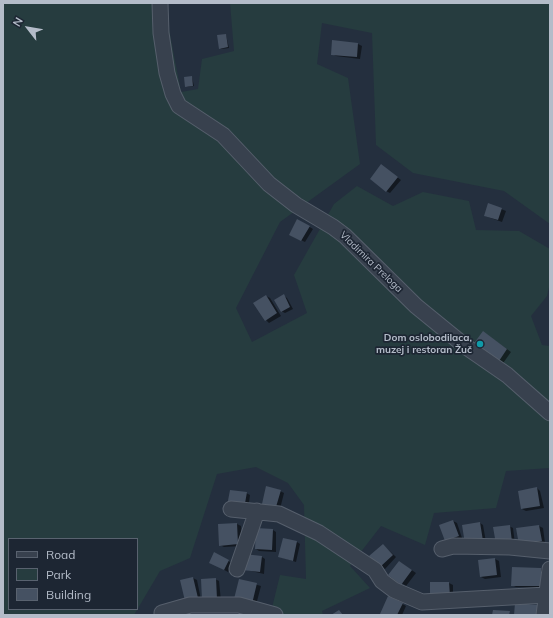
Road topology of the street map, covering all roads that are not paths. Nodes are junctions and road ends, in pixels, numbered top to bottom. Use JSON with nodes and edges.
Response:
{"nodes":[{"id":1,"x":160,"y":3,"type":"edge"},
{"id":2,"x":550,"y":413,"type":"edge"},
{"id":3,"x":231,"y":509,"type":"dead end"},
{"id":4,"x":257,"y":511,"type":"junction"},
{"id":5,"x":442,"y":549,"type":"dead end"},
{"id":6,"x":550,"y":551,"type":"edge"},
{"id":7,"x":237,"y":569,"type":"dead end"},
{"id":8,"x":550,"y":569,"type":"edge"},
{"id":9,"x":546,"y":595,"type":"junction"},
{"id":10,"x":162,"y":613,"type":"dead end"},
{"id":11,"x":274,"y":615,"type":"edge"},
{"id":12,"x":544,"y":615,"type":"edge"}],
"edges":[{"from":1,"to":2,"type":"street","name":"Vladimira Preloga"},
{"from":3,"to":4,"type":"street"},
{"from":4,"to":7,"type":"street"},
{"from":4,"to":9,"type":"street"},
{"from":5,"to":6,"type":"street"},
{"from":8,"to":9,"type":"street"},
{"from":9,"to":12,"type":"street"},
{"from":10,"to":11,"type":"street"}]}
